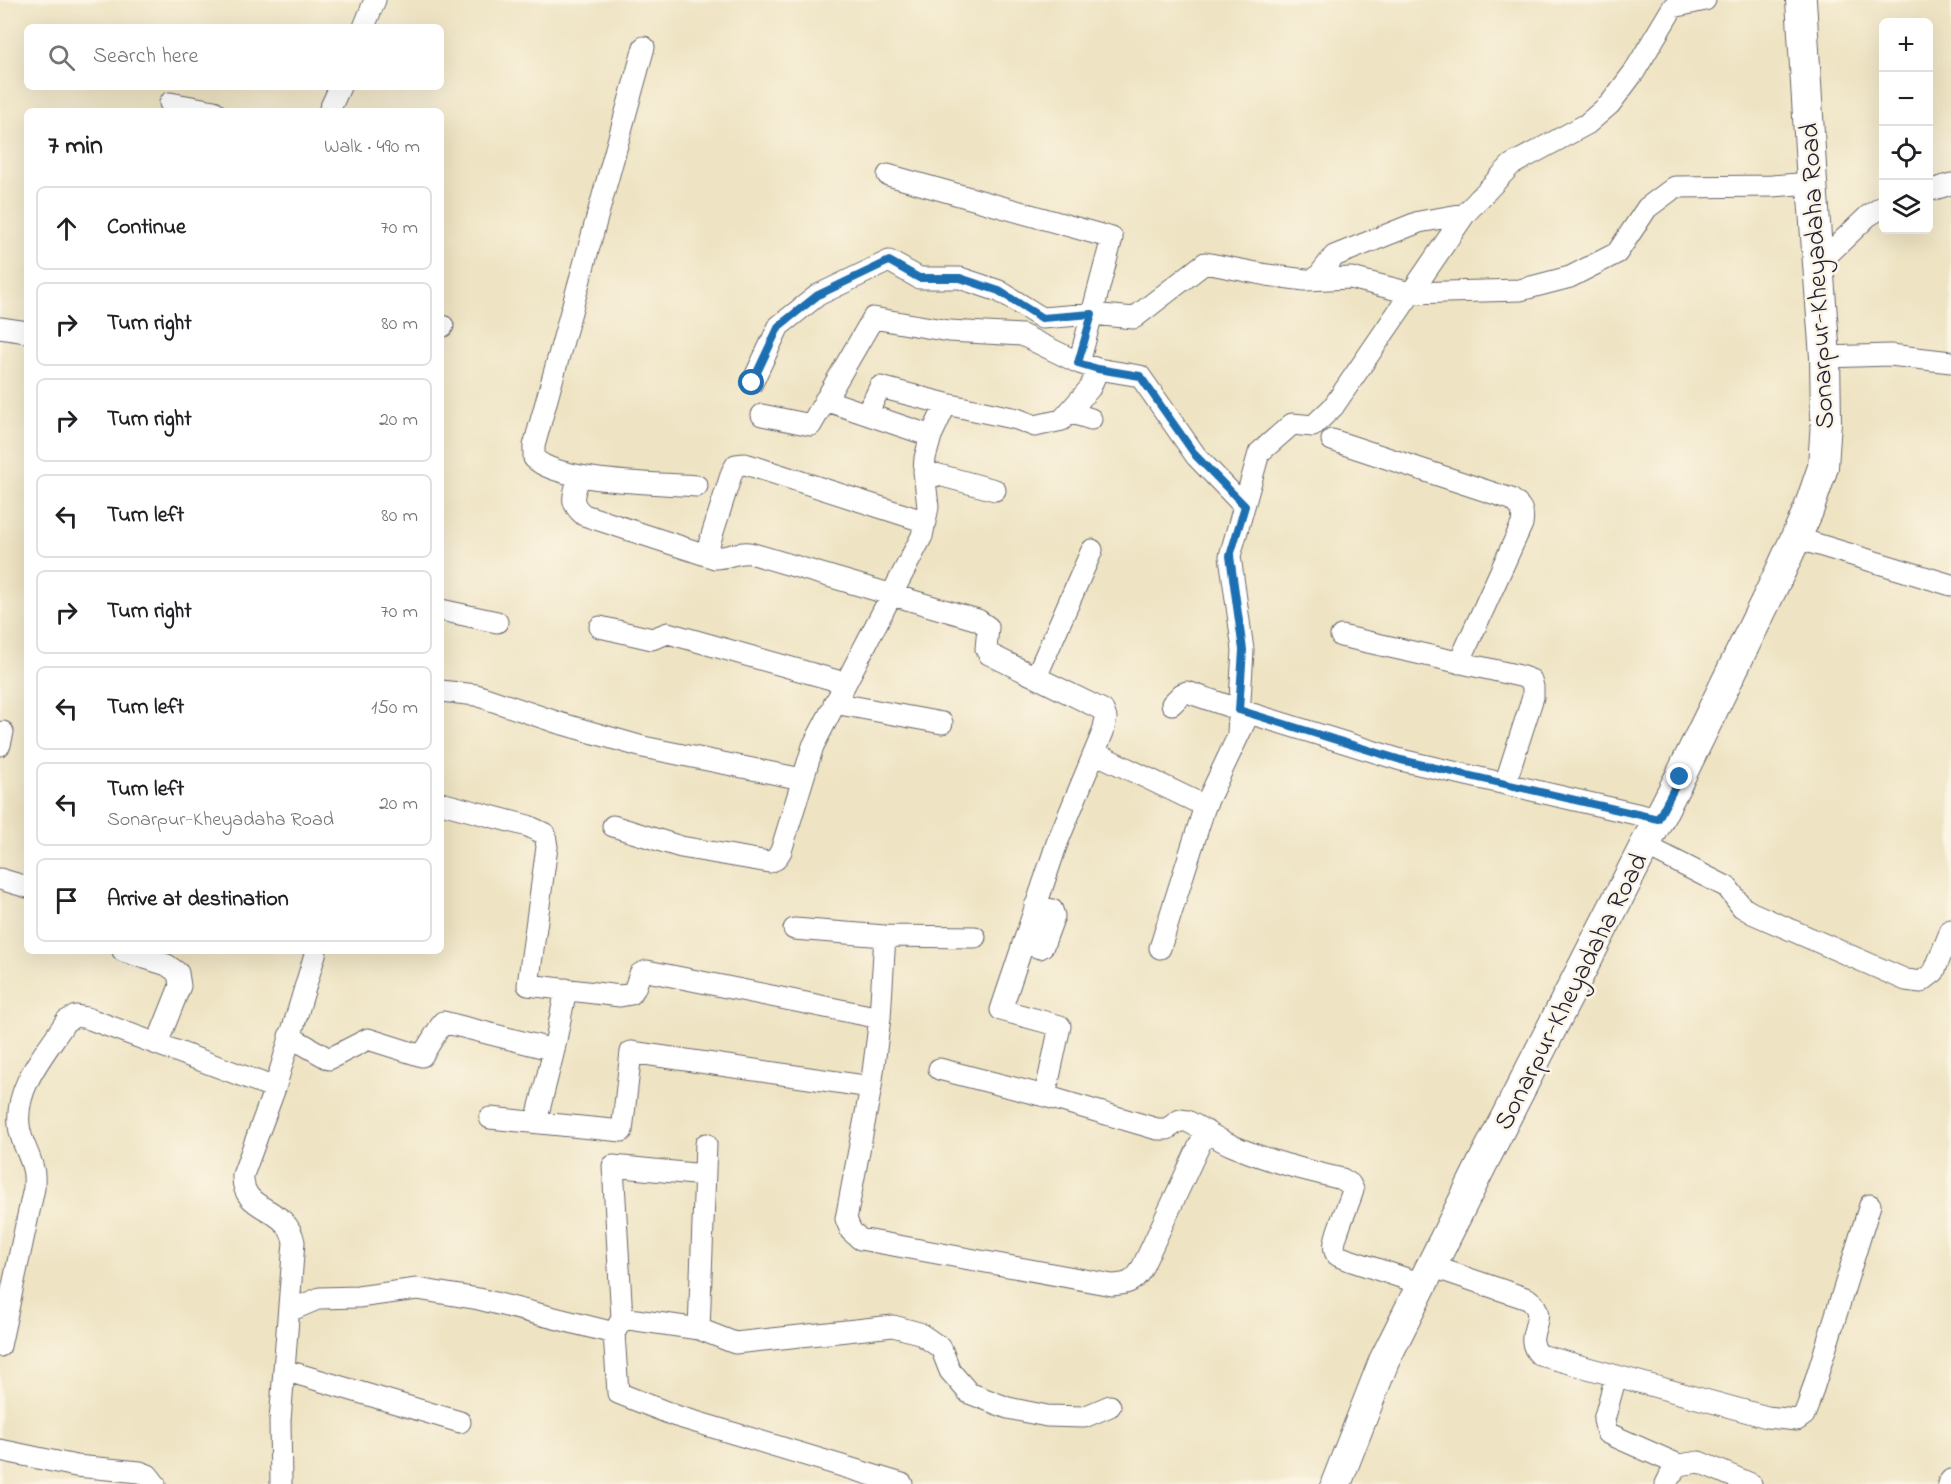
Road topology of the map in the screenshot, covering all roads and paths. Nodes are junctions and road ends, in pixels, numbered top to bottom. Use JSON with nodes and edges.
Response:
{"nodes":[{"id":1,"x":375,"y":0,"type":"edge"},
{"id":2,"x":1705,"y":0,"type":"edge"},
{"id":3,"x":1801,"y":0,"type":"edge"},
{"id":4,"x":365,"y":24,"type":"edge"},
{"id":5,"x":644,"y":47,"type":"dead end"},
{"id":6,"x":339,"y":90,"type":"edge"},
{"id":7,"x":170,"y":103,"type":"dead end"},
{"id":8,"x":198,"y":108,"type":"edge"},
{"id":9,"x":330,"y":108,"type":"edge"},
{"id":10,"x":888,"y":175,"type":"dead end"},
{"id":11,"x":1812,"y":183,"type":"junction"},
{"id":12,"x":1951,"y":184,"type":"edge"},
{"id":13,"x":1933,"y":190,"type":"edge"},
{"id":14,"x":1879,"y":209,"type":"edge"},
{"id":15,"x":1465,"y":214,"type":"junction"},
{"id":16,"x":1818,"y":264,"type":"junction"},
{"id":17,"x":1316,"y":279,"type":"junction"},
{"id":18,"x":1410,"y":293,"type":"junction"},
{"id":19,"x":1092,"y":314,"type":"junction"},
{"id":20,"x":0,"y":328,"type":"edge"},
{"id":21,"x":24,"y":332,"type":"edge"},
{"id":22,"x":1825,"y":357,"type":"junction"},
{"id":23,"x":1951,"y":362,"type":"edge"},
{"id":24,"x":1088,"y":366,"type":"junction"},
{"id":25,"x":752,"y":383,"type":"dead end"},
{"id":26,"x":825,"y":400,"type":"junction"},
{"id":27,"x":946,"y":404,"type":"junction"},
{"id":28,"x":1069,"y":412,"type":"junction"},
{"id":29,"x":867,"y":414,"type":"junction"},
{"id":30,"x":762,"y":415,"type":"dead end"},
{"id":31,"x":1091,"y":420,"type":"dead end"},
{"id":32,"x":931,"y":436,"type":"junction"},
{"id":33,"x":1332,"y":440,"type":"dead end"},
{"id":34,"x":924,"y":471,"type":"junction"},
{"id":35,"x":579,"y":477,"type":"junction"},
{"id":36,"x":697,"y":486,"type":"dead end"},
{"id":37,"x":995,"y":490,"type":"dead end"},
{"id":38,"x":1245,"y":506,"type":"junction"},
{"id":39,"x":926,"y":522,"type":"junction"},
{"id":40,"x":1796,"y":538,"type":"junction"},
{"id":41,"x":1092,"y":550,"type":"dead end"},
{"id":42,"x":706,"y":554,"type":"junction"},
{"id":43,"x":1951,"y":585,"type":"edge"},
{"id":44,"x":891,"y":594,"type":"junction"},
{"id":45,"x":444,"y":611,"type":"edge"},
{"id":46,"x":497,"y":622,"type":"dead end"},
{"id":47,"x":600,"y":627,"type":"dead end"},
{"id":48,"x":1341,"y":636,"type":"dead end"},
{"id":49,"x":1459,"y":663,"type":"junction"},
{"id":50,"x":1036,"y":677,"type":"junction"},
{"id":51,"x":845,"y":683,"type":"junction"},
{"id":52,"x":444,"y":691,"type":"edge"},
{"id":53,"x":834,"y":704,"type":"junction"},
{"id":54,"x":1172,"y":704,"type":"dead end"},
{"id":55,"x":1244,"y":711,"type":"junction"},
{"id":56,"x":942,"y":723,"type":"dead end"},
{"id":57,"x":1095,"y":753,"type":"junction"},
{"id":58,"x":802,"y":779,"type":"junction"},
{"id":59,"x":1505,"y":784,"type":"junction"},
{"id":60,"x":444,"y":804,"type":"edge"},
{"id":61,"x":1205,"y":806,"type":"junction"},
{"id":62,"x":1658,"y":819,"type":"junction"},
{"id":63,"x":613,"y":826,"type":"dead end"},
{"id":64,"x":1644,"y":845,"type":"junction"},
{"id":65,"x":0,"y":879,"type":"edge"},
{"id":66,"x":24,"y":886,"type":"edge"},
{"id":67,"x":794,"y":929,"type":"dead end"},
{"id":68,"x":1951,"y":930,"type":"edge"},
{"id":69,"x":885,"y":936,"type":"junction"},
{"id":70,"x":975,"y":937,"type":"dead end"},
{"id":71,"x":1160,"y":948,"type":"dead end"},
{"id":72,"x":134,"y":954,"type":"edge"},
{"id":73,"x":315,"y":954,"type":"edge"},
{"id":74,"x":566,"y":989,"type":"junction"},
{"id":75,"x":880,"y":1018,"type":"junction"},
{"id":76,"x":289,"y":1036,"type":"junction"},
{"id":77,"x":157,"y":1044,"type":"junction"},
{"id":78,"x":554,"y":1050,"type":"junction"},
{"id":79,"x":939,"y":1069,"type":"dead end"},
{"id":80,"x":274,"y":1088,"type":"junction"},
{"id":81,"x":871,"y":1088,"type":"junction"},
{"id":82,"x":1045,"y":1096,"type":"junction"},
{"id":83,"x":490,"y":1118,"type":"dead end"},
{"id":84,"x":536,"y":1122,"type":"junction"},
{"id":85,"x":1206,"y":1131,"type":"junction"},
{"id":86,"x":706,"y":1144,"type":"dead end"},
{"id":87,"x":704,"y":1175,"type":"junction"},
{"id":88,"x":1870,"y":1205,"type":"dead end"},
{"id":89,"x":1426,"y":1275,"type":"junction"},
{"id":90,"x":289,"y":1311,"type":"junction"},
{"id":91,"x":618,"y":1325,"type":"junction"},
{"id":92,"x":699,"y":1329,"type":"junction"},
{"id":93,"x":0,"y":1346,"type":"edge"},
{"id":94,"x":284,"y":1371,"type":"junction"},
{"id":95,"x":1616,"y":1376,"type":"junction"},
{"id":96,"x":1110,"y":1406,"type":"dead end"},
{"id":97,"x":460,"y":1422,"type":"dead end"},
{"id":98,"x":0,"y":1450,"type":"edge"},
{"id":99,"x":1679,"y":1465,"type":"junction"},
{"id":100,"x":1951,"y":1480,"type":"edge"},
{"id":101,"x":155,"y":1484,"type":"edge"},
{"id":102,"x":281,"y":1484,"type":"edge"},
{"id":103,"x":901,"y":1484,"type":"edge"},
{"id":104,"x":1336,"y":1484,"type":"edge"},
{"id":105,"x":1666,"y":1484,"type":"edge"},
{"id":106,"x":1751,"y":1484,"type":"edge"},
{"id":107,"x":1948,"y":1484,"type":"edge"}],
"edges":[{"from":1,"to":4,"type":"street"},
{"from":2,"to":15,"type":"street"},
{"from":3,"to":11,"type":"main road","name":"Sonarpur-Kheyadaha Road"},
{"from":5,"to":35,"type":"street"},
{"from":6,"to":9,"type":"street"},
{"from":7,"to":8,"type":"street"},
{"from":10,"to":19,"type":"street"},
{"from":11,"to":16,"type":"main road","name":"Sonarpur-Kheyadaha Road"},
{"from":11,"to":18,"type":"street"},
{"from":12,"to":13,"type":"street"},
{"from":14,"to":16,"type":"street"},
{"from":15,"to":17,"type":"street"},
{"from":15,"to":18,"type":"street"},
{"from":16,"to":22,"type":"main road","name":"Sonarpur-Kheyadaha Road"},
{"from":17,"to":18,"type":"street"},
{"from":17,"to":19,"type":"street"},
{"from":18,"to":38,"type":"street"},
{"from":19,"to":24,"type":"street"},
{"from":19,"to":25,"type":"street"},
{"from":20,"to":21,"type":"street"},
{"from":22,"to":23,"type":"street"},
{"from":22,"to":40,"type":"main road","name":"Sonarpur-Kheyadaha Road"},
{"from":24,"to":26,"type":"street"},
{"from":24,"to":28,"type":"street"},
{"from":24,"to":38,"type":"street"},
{"from":26,"to":29,"type":"street"},
{"from":26,"to":30,"type":"street"},
{"from":27,"to":28,"type":"street"},
{"from":27,"to":29,"type":"street"},
{"from":27,"to":32,"type":"street"},
{"from":28,"to":31,"type":"street"},
{"from":29,"to":32,"type":"street"},
{"from":32,"to":34,"type":"street"},
{"from":33,"to":49,"type":"street"},
{"from":34,"to":37,"type":"street"},
{"from":34,"to":39,"type":"street"},
{"from":35,"to":36,"type":"street"},
{"from":35,"to":42,"type":"street"},
{"from":38,"to":55,"type":"street"},
{"from":39,"to":42,"type":"street"},
{"from":39,"to":44,"type":"street"},
{"from":40,"to":43,"type":"street"},
{"from":40,"to":62,"type":"main road","name":"Sonarpur-Kheyadaha Road"},
{"from":41,"to":50,"type":"street"},
{"from":42,"to":44,"type":"street"},
{"from":44,"to":50,"type":"street"},
{"from":44,"to":51,"type":"street"},
{"from":45,"to":46,"type":"street"},
{"from":47,"to":51,"type":"street"},
{"from":48,"to":49,"type":"street"},
{"from":49,"to":59,"type":"street"},
{"from":50,"to":57,"type":"street"},
{"from":51,"to":53,"type":"street"},
{"from":52,"to":58,"type":"street"},
{"from":53,"to":56,"type":"street"},
{"from":53,"to":58,"type":"street"},
{"from":54,"to":55,"type":"street"},
{"from":55,"to":59,"type":"street"},
{"from":55,"to":61,"type":"street"},
{"from":57,"to":61,"type":"street"},
{"from":57,"to":82,"type":"street"},
{"from":58,"to":63,"type":"street"},
{"from":59,"to":62,"type":"street"},
{"from":60,"to":74,"type":"street"},
{"from":61,"to":71,"type":"street"},
{"from":62,"to":64,"type":"main road","name":"Sonarpur-Kheyadaha Road"},
{"from":64,"to":68,"type":"street"},
{"from":64,"to":89,"type":"main road","name":"Sonarpur-Kheyadaha Road"},
{"from":65,"to":66,"type":"street"},
{"from":67,"to":69,"type":"street"},
{"from":69,"to":70,"type":"street"},
{"from":69,"to":75,"type":"street"},
{"from":72,"to":77,"type":"street"},
{"from":73,"to":76,"type":"street"},
{"from":74,"to":75,"type":"street"},
{"from":74,"to":78,"type":"street"},
{"from":75,"to":81,"type":"street"},
{"from":76,"to":78,"type":"street"},
{"from":76,"to":80,"type":"street"},
{"from":77,"to":80,"type":"street"},
{"from":77,"to":93,"type":"street"},
{"from":78,"to":84,"type":"street"},
{"from":79,"to":82,"type":"street"},
{"from":80,"to":90,"type":"street"},
{"from":81,"to":84,"type":"street"},
{"from":81,"to":85,"type":"street"},
{"from":82,"to":85,"type":"street"},
{"from":83,"to":84,"type":"street"},
{"from":85,"to":89,"type":"street"},
{"from":86,"to":87,"type":"street"},
{"from":87,"to":91,"type":"street"},
{"from":87,"to":92,"type":"street"},
{"from":88,"to":95,"type":"street"},
{"from":89,"to":95,"type":"street"},
{"from":89,"to":104,"type":"main road","name":"Sonarpur-Kheyadaha Road"},
{"from":90,"to":91,"type":"street"},
{"from":90,"to":94,"type":"street"},
{"from":91,"to":92,"type":"street"},
{"from":91,"to":103,"type":"street"},
{"from":92,"to":96,"type":"street"},
{"from":94,"to":97,"type":"street"},
{"from":94,"to":102,"type":"street"},
{"from":95,"to":99,"type":"street"},
{"from":98,"to":101,"type":"street"},
{"from":99,"to":105,"type":"street"},
{"from":99,"to":106,"type":"street"},
{"from":100,"to":107,"type":"street"}]}
